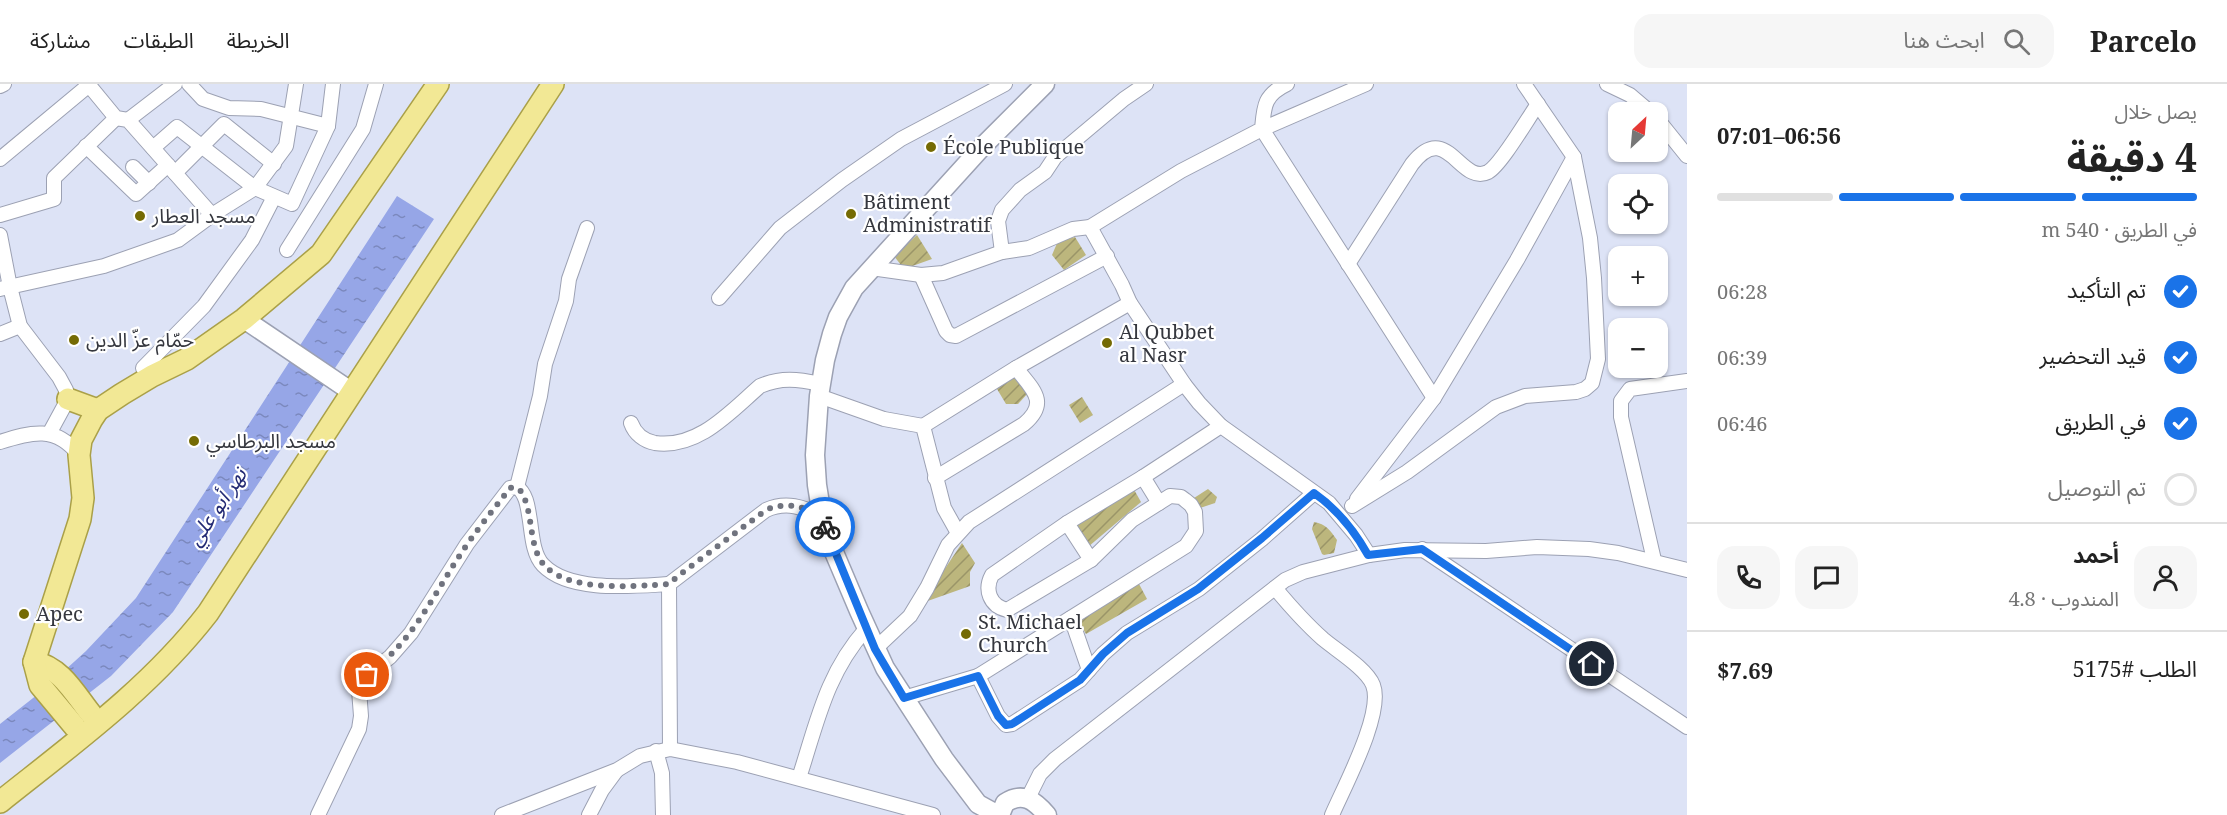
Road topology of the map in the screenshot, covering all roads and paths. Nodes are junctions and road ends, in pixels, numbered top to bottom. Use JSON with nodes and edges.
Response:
{"nodes":[{"id":1,"x":175,"y":84,"type":"edge"},
{"id":2,"x":189,"y":84,"type":"edge"},
{"id":3,"x":296,"y":84,"type":"edge"},
{"id":4,"x":333,"y":84,"type":"edge"},
{"id":5,"x":376,"y":84,"type":"edge"},
{"id":6,"x":438,"y":84,"type":"edge"},
{"id":7,"x":536,"y":84,"type":"edge"},
{"id":8,"x":553,"y":84,"type":"edge"},
{"id":9,"x":1005,"y":84,"type":"edge"},
{"id":10,"x":1045,"y":84,"type":"edge"},
{"id":11,"x":1146,"y":84,"type":"edge"},
{"id":12,"x":1287,"y":84,"type":"edge"},
{"id":13,"x":1366,"y":84,"type":"edge"},
{"id":14,"x":1524,"y":84,"type":"edge"},
{"id":15,"x":1607,"y":84,"type":"edge"},
{"id":16,"x":89,"y":85,"type":"edge"},
{"id":17,"x":1638,"y":102,"type":"edge"},
{"id":18,"x":1538,"y":104,"type":"junction"},
{"id":19,"x":291,"y":117,"type":"junction"},
{"id":20,"x":122,"y":119,"type":"junction"},
{"id":21,"x":328,"y":126,"type":"junction"},
{"id":22,"x":1262,"y":129,"type":"junction"},
{"id":23,"x":1668,"y":132,"type":"edge"},
{"id":24,"x":86,"y":146,"type":"junction"},
{"id":25,"x":201,"y":146,"type":"junction"},
{"id":26,"x":153,"y":148,"type":"junction"},
{"id":27,"x":1687,"y":156,"type":"edge"},
{"id":28,"x":1574,"y":157,"type":"junction"},
{"id":29,"x":0,"y":159,"type":"edge"},
{"id":30,"x":274,"y":164,"type":"junction"},
{"id":31,"x":133,"y":167,"type":"dead end"},
{"id":32,"x":171,"y":169,"type":"junction"},
{"id":33,"x":149,"y":183,"type":"junction"},
{"id":34,"x":255,"y":188,"type":"junction"},
{"id":35,"x":274,"y":197,"type":"junction"},
{"id":36,"x":0,"y":215,"type":"edge"},
{"id":37,"x":212,"y":215,"type":"junction"},
{"id":38,"x":1090,"y":227,"type":"junction"},
{"id":39,"x":587,"y":228,"type":"dead end"},
{"id":40,"x":0,"y":235,"type":"edge"},
{"id":41,"x":287,"y":250,"type":"dead end"},
{"id":42,"x":1002,"y":252,"type":"junction"},
{"id":43,"x":1107,"y":256,"type":"junction"},
{"id":44,"x":1348,"y":264,"type":"junction"},
{"id":45,"x":871,"y":268,"type":"junction"},
{"id":46,"x":921,"y":275,"type":"junction"},
{"id":47,"x":5,"y":288,"type":"edge"},
{"id":48,"x":719,"y":298,"type":"dead end"},
{"id":49,"x":1130,"y":303,"type":"junction"},
{"id":50,"x":244,"y":319,"type":"junction"},
{"id":51,"x":20,"y":326,"type":"junction"},
{"id":52,"x":0,"y":334,"type":"edge"},
{"id":53,"x":1016,"y":368,"type":"junction"},
{"id":54,"x":152,"y":376,"type":"junction"},
{"id":55,"x":1687,"y":381,"type":"edge"},
{"id":56,"x":341,"y":384,"type":"junction"},
{"id":57,"x":1184,"y":384,"type":"junction"},
{"id":58,"x":820,"y":390,"type":"junction"},
{"id":59,"x":1434,"y":398,"type":"junction"},
{"id":60,"x":68,"y":399,"type":"junction"},
{"id":61,"x":98,"y":410,"type":"junction"},
{"id":62,"x":631,"y":423,"type":"dead end"},
{"id":63,"x":923,"y":426,"type":"junction"},
{"id":64,"x":1221,"y":426,"type":"junction"},
{"id":65,"x":49,"y":434,"type":"junction"},
{"id":66,"x":0,"y":442,"type":"edge"},
{"id":67,"x":80,"y":455,"type":"junction"},
{"id":68,"x":1143,"y":477,"type":"junction"},
{"id":69,"x":935,"y":478,"type":"junction"},
{"id":70,"x":517,"y":487,"type":"junction"},
{"id":71,"x":1314,"y":493,"type":"junction"},
{"id":72,"x":1159,"y":503,"type":"junction"},
{"id":73,"x":1352,"y":506,"type":"junction"},
{"id":74,"x":822,"y":516,"type":"junction"},
{"id":75,"x":1343,"y":519,"type":"junction"},
{"id":76,"x":1067,"y":523,"type":"junction"},
{"id":77,"x":958,"y":533,"type":"junction"},
{"id":78,"x":1422,"y":549,"type":"junction"},
{"id":79,"x":1368,"y":555,"type":"junction"},
{"id":80,"x":1090,"y":560,"type":"junction"},
{"id":81,"x":1654,"y":561,"type":"junction"},
{"id":82,"x":1687,"y":570,"type":"edge"},
{"id":83,"x":669,"y":584,"type":"junction"},
{"id":84,"x":1275,"y":588,"type":"junction"},
{"id":85,"x":1071,"y":618,"type":"junction"},
{"id":86,"x":866,"y":629,"type":"junction"},
{"id":87,"x":875,"y":649,"type":"junction"},
{"id":88,"x":1089,"y":669,"type":"junction"},
{"id":89,"x":978,"y":676,"type":"junction"},
{"id":90,"x":904,"y":698,"type":"junction"},
{"id":91,"x":79,"y":716,"type":"junction"},
{"id":92,"x":1687,"y":727,"type":"edge"},
{"id":93,"x":663,"y":750,"type":"junction"},
{"id":94,"x":617,"y":770,"type":"junction"},
{"id":95,"x":799,"y":778,"type":"junction"},
{"id":96,"x":0,"y":788,"type":"edge"},
{"id":97,"x":1028,"y":798,"type":"junction"},
{"id":98,"x":883,"y":801,"type":"junction"},
{"id":99,"x":0,"y":802,"type":"edge"},
{"id":100,"x":318,"y":815,"type":"edge"},
{"id":101,"x":501,"y":815,"type":"edge"},
{"id":102,"x":589,"y":815,"type":"edge"},
{"id":103,"x":663,"y":815,"type":"edge"},
{"id":104,"x":878,"y":815,"type":"edge"},
{"id":105,"x":933,"y":815,"type":"edge"},
{"id":106,"x":999,"y":815,"type":"edge"},
{"id":107,"x":1047,"y":815,"type":"edge"},
{"id":108,"x":1332,"y":815,"type":"edge"}],
"edges":[{"from":1,"to":20,"type":"street"},
{"from":2,"to":19,"type":"street"},
{"from":3,"to":19,"type":"street"},
{"from":4,"to":21,"type":"street"},
{"from":5,"to":41,"type":"street"},
{"from":6,"to":50,"type":"main road"},
{"from":7,"to":56,"type":"main road"},
{"from":8,"to":56,"type":"main road"},
{"from":9,"to":48,"type":"street"},
{"from":10,"to":45,"type":"main road"},
{"from":11,"to":42,"type":"street"},
{"from":12,"to":22,"type":"street"},
{"from":13,"to":22,"type":"street"},
{"from":14,"to":18,"type":"street"},
{"from":15,"to":17,"type":"street"},
{"from":16,"to":20,"type":"street"},
{"from":16,"to":29,"type":"street"},
{"from":18,"to":28,"type":"street"},
{"from":18,"to":44,"type":"street"},
{"from":19,"to":21,"type":"street"},
{"from":19,"to":30,"type":"street"},
{"from":20,"to":24,"type":"street"},
{"from":20,"to":26,"type":"street"},
{"from":21,"to":35,"type":"street"},
{"from":22,"to":38,"type":"street"},
{"from":22,"to":44,"type":"street"},
{"from":23,"to":27,"type":"street"},
{"from":24,"to":33,"type":"street"},
{"from":24,"to":36,"type":"street"},
{"from":25,"to":26,"type":"street"},
{"from":25,"to":30,"type":"street"},
{"from":25,"to":32,"type":"street"},
{"from":25,"to":34,"type":"street"},
{"from":26,"to":32,"type":"street"},
{"from":28,"to":59,"type":"street"},
{"from":28,"to":73,"type":"street"},
{"from":30,"to":34,"type":"street"},
{"from":31,"to":33,"type":"street"},
{"from":32,"to":33,"type":"street"},
{"from":32,"to":37,"type":"street"},
{"from":34,"to":35,"type":"street"},
{"from":34,"to":37,"type":"street"},
{"from":35,"to":54,"type":"street"},
{"from":37,"to":47,"type":"street"},
{"from":38,"to":42,"type":"street"},
{"from":38,"to":43,"type":"street"},
{"from":39,"to":70,"type":"street"},
{"from":40,"to":47,"type":"street"},
{"from":42,"to":46,"type":"street"},
{"from":43,"to":46,"type":"street"},
{"from":43,"to":49,"type":"street"},
{"from":44,"to":59,"type":"street"},
{"from":45,"to":46,"type":"street"},
{"from":45,"to":58,"type":"main road"},
{"from":47,"to":51,"type":"street"},
{"from":49,"to":53,"type":"street"},
{"from":49,"to":57,"type":"street"},
{"from":50,"to":54,"type":"main road"},
{"from":50,"to":56,"type":"main road"},
{"from":51,"to":52,"type":"street"},
{"from":51,"to":60,"type":"street"},
{"from":53,"to":63,"type":"street"},
{"from":53,"to":69,"type":"street"},
{"from":54,"to":61,"type":"main road"},
{"from":55,"to":81,"type":"street"},
{"from":56,"to":91,"type":"main road"},
{"from":56,"to":99,"type":"main road"},
{"from":57,"to":64,"type":"street"},
{"from":57,"to":77,"type":"street"},
{"from":58,"to":62,"type":"street"},
{"from":58,"to":63,"type":"street"},
{"from":58,"to":74,"type":"main road"},
{"from":59,"to":73,"type":"street"},
{"from":60,"to":61,"type":"main road"},
{"from":60,"to":65,"type":"street"},
{"from":61,"to":67,"type":"main road"},
{"from":63,"to":69,"type":"street"},
{"from":64,"to":68,"type":"street"},
{"from":64,"to":71,"type":"street"},
{"from":65,"to":66,"type":"street"},
{"from":65,"to":67,"type":"street"},
{"from":67,"to":91,"type":"main road"},
{"from":68,"to":72,"type":"street"},
{"from":68,"to":76,"type":"street"},
{"from":69,"to":77,"type":"street"},
{"from":70,"to":83,"type":"street"},
{"from":70,"to":100,"type":"street"},
{"from":71,"to":75,"type":"street"},
{"from":71,"to":88,"type":"street"},
{"from":72,"to":80,"type":"street"},
{"from":72,"to":85,"type":"street"},
{"from":73,"to":75,"type":"street"},
{"from":74,"to":83,"type":"street"},
{"from":74,"to":86,"type":"main road"},
{"from":75,"to":79,"type":"street"},
{"from":76,"to":80,"type":"street"},
{"from":76,"to":80,"type":"street"},
{"from":77,"to":87,"type":"street"},
{"from":78,"to":79,"type":"street"},
{"from":78,"to":81,"type":"street"},
{"from":78,"to":92,"type":"street"},
{"from":79,"to":84,"type":"street"},
{"from":81,"to":82,"type":"street"},
{"from":83,"to":93,"type":"street"},
{"from":84,"to":97,"type":"street"},
{"from":84,"to":108,"type":"street"},
{"from":85,"to":88,"type":"street"},
{"from":85,"to":89,"type":"street"},
{"from":86,"to":87,"type":"main road"},
{"from":86,"to":95,"type":"street"},
{"from":87,"to":90,"type":"main road"},
{"from":88,"to":89,"type":"street"},
{"from":89,"to":90,"type":"street"},
{"from":90,"to":106,"type":"main road"},
{"from":91,"to":96,"type":"main road"},
{"from":93,"to":94,"type":"street"},
{"from":93,"to":95,"type":"street"},
{"from":93,"to":103,"type":"street"},
{"from":94,"to":101,"type":"street"},
{"from":94,"to":102,"type":"street"},
{"from":95,"to":98,"type":"street"},
{"from":97,"to":106,"type":"main road"},
{"from":97,"to":107,"type":"main road"},
{"from":98,"to":104,"type":"street"},
{"from":98,"to":105,"type":"street"}]}
